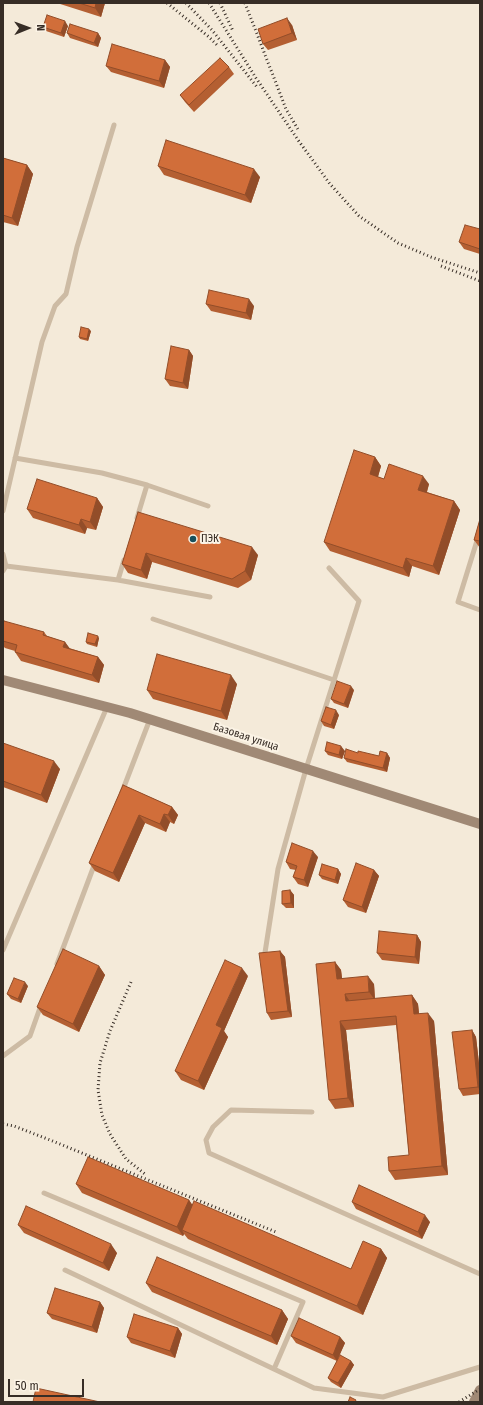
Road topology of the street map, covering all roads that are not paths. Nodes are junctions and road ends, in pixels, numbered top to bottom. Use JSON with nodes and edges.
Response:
{"nodes":[{"id":1,"x":114,"y":125,"type":"dead end"},
{"id":2,"x":15,"y":458,"type":"junction"},
{"id":3,"x":147,"y":485,"type":"junction"},
{"id":4,"x":208,"y":506,"type":"dead end"},
{"id":5,"x":3,"y":511,"type":"edge"},
{"id":6,"x":136,"y":522,"type":"edge"},
{"id":7,"x":480,"y":532,"type":"edge"},
{"id":8,"x":127,"y":551,"type":"edge"},
{"id":9,"x":3,"y":554,"type":"edge"},
{"id":10,"x":6,"y":566,"type":"junction"},
{"id":11,"x":329,"y":568,"type":"dead end"},
{"id":12,"x":3,"y":571,"type":"edge"},
{"id":13,"x":118,"y":580,"type":"junction"},
{"id":14,"x":210,"y":597,"type":"dead end"},
{"id":15,"x":480,"y":610,"type":"edge"},
{"id":16,"x":153,"y":619,"type":"dead end"},
{"id":17,"x":3,"y":680,"type":"edge"},
{"id":18,"x":334,"y":680,"type":"junction"},
{"id":19,"x":107,"y":706,"type":"junction"},
{"id":20,"x":150,"y":719,"type":"junction"},
{"id":21,"x":306,"y":769,"type":"junction"},
{"id":22,"x":119,"y":800,"type":"edge"},
{"id":23,"x":480,"y":824,"type":"edge"},
{"id":24,"x":97,"y":859,"type":"edge"},
{"id":25,"x":3,"y":950,"type":"edge"},
{"id":26,"x":264,"y":960,"type":"edge"},
{"id":27,"x":55,"y":970,"type":"edge"},
{"id":28,"x":44,"y":999,"type":"edge"},
{"id":29,"x":3,"y":1056,"type":"edge"},
{"id":30,"x":312,"y":1112,"type":"dead end"},
{"id":31,"x":44,"y":1192,"type":"dead end"},
{"id":32,"x":65,"y":1270,"type":"dead end"},
{"id":33,"x":480,"y":1274,"type":"edge"},
{"id":34,"x":480,"y":1367,"type":"edge"},
{"id":35,"x":274,"y":1369,"type":"junction"},
{"id":36,"x":480,"y":1390,"type":"edge"},
{"id":37,"x":474,"y":1402,"type":"edge"}],
"edges":[{"from":1,"to":2,"type":"lane"},
{"from":2,"to":3,"type":"lane"},
{"from":2,"to":5,"type":"lane"},
{"from":3,"to":4,"type":"lane"},
{"from":3,"to":6,"type":"lane"},
{"from":7,"to":15,"type":"lane"},
{"from":8,"to":13,"type":"lane"},
{"from":9,"to":10,"type":"lane"},
{"from":10,"to":12,"type":"lane"},
{"from":10,"to":13,"type":"lane"},
{"from":11,"to":18,"type":"lane"},
{"from":13,"to":14,"type":"lane"},
{"from":16,"to":18,"type":"lane"},
{"from":17,"to":19,"type":"street","name":"Базовая улица"},
{"from":18,"to":21,"type":"lane"},
{"from":19,"to":20,"type":"street","name":"Базовая улица"},
{"from":19,"to":25,"type":"lane"},
{"from":20,"to":21,"type":"street","name":"Базовая улица"},
{"from":20,"to":22,"type":"lane"},
{"from":21,"to":23,"type":"street","name":"Базовая улица"},
{"from":21,"to":26,"type":"lane"},
{"from":24,"to":27,"type":"lane"},
{"from":28,"to":29,"type":"lane"},
{"from":30,"to":33,"type":"lane"},
{"from":31,"to":35,"type":"lane"},
{"from":32,"to":35,"type":"lane"},
{"from":34,"to":35,"type":"lane"},
{"from":36,"to":37,"type":"street"}]}
